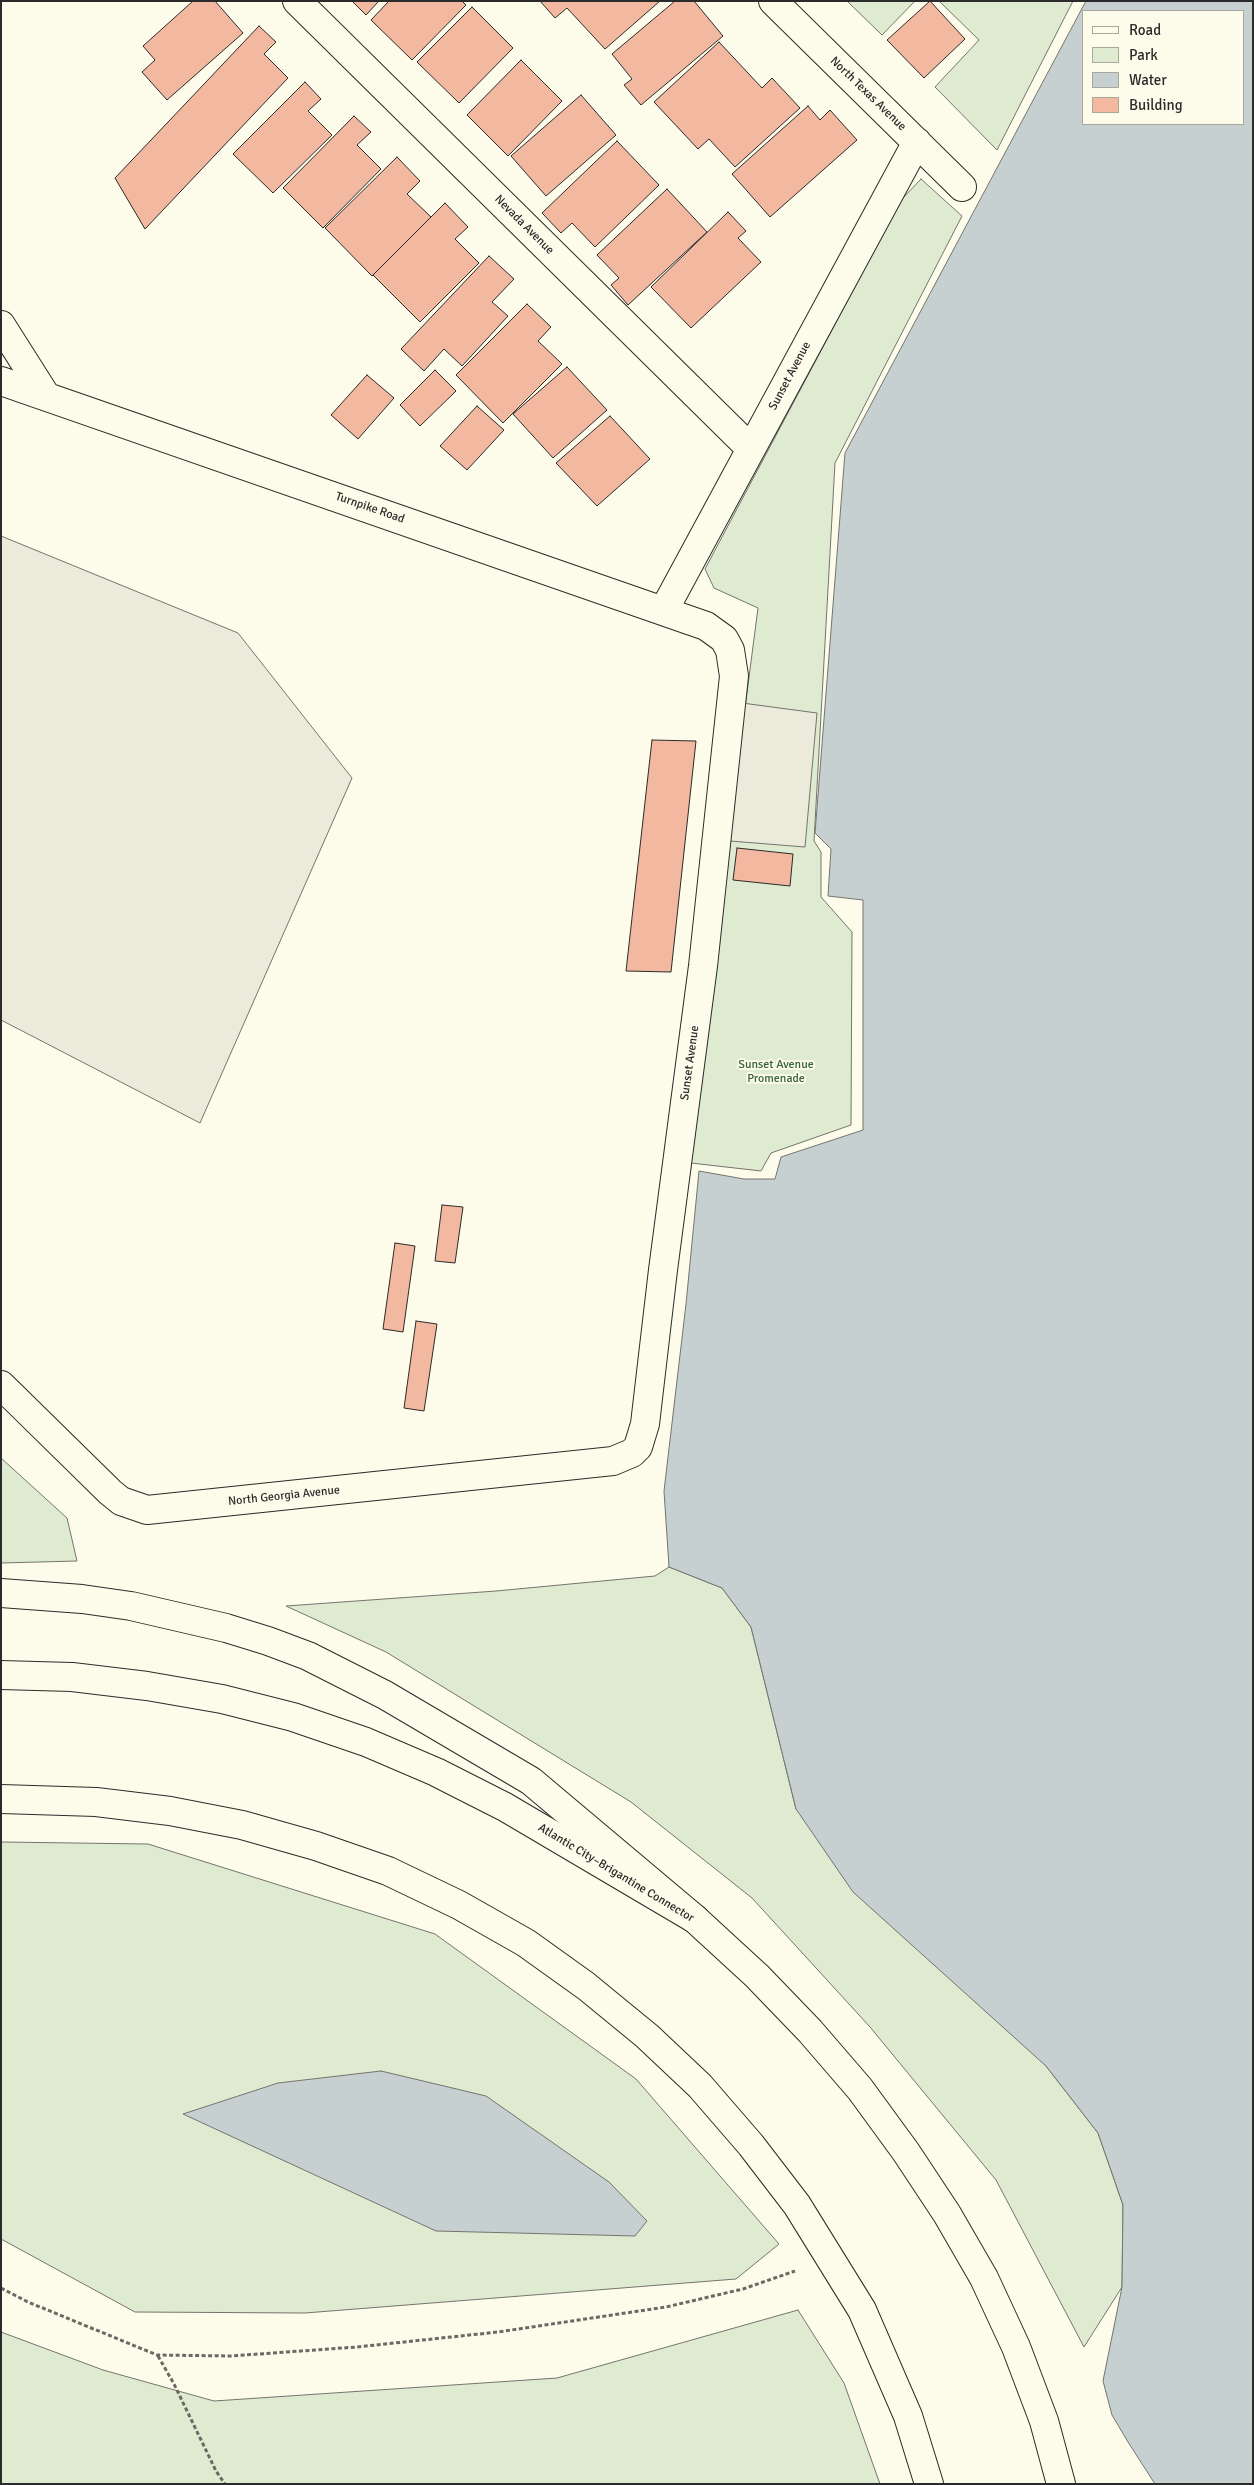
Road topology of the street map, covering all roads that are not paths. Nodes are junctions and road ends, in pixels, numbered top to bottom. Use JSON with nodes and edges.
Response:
{"nodes":[{"id":1,"x":297,"y":1,"type":"edge"},
{"id":2,"x":773,"y":1,"type":"edge"},
{"id":3,"x":916,"y":142,"type":"junction"},
{"id":4,"x":962,"y":187,"type":"dead end"},
{"id":5,"x":1,"y":325,"type":"edge"},
{"id":6,"x":1,"y":381,"type":"edge"},
{"id":7,"x":46,"y":396,"type":"junction"},
{"id":8,"x":750,"y":448,"type":"junction"},
{"id":9,"x":664,"y":610,"type":"junction"},
{"id":10,"x":730,"y":650,"type":"joint"},
{"id":11,"x":1,"y":1385,"type":"edge"},
{"id":12,"x":613,"y":1461,"type":"joint"},
{"id":13,"x":1,"y":1593,"type":"edge"},
{"id":14,"x":1,"y":1675,"type":"edge"},
{"id":15,"x":1,"y":1799,"type":"edge"},
{"id":16,"x":694,"y":1919,"type":"junction"},
{"id":17,"x":929,"y":2484,"type":"edge"},
{"id":18,"x":1061,"y":2484,"type":"edge"}],
"edges":[{"from":1,"to":8,"type":"main road","name":"Nevada Avenue"},
{"from":2,"to":3,"type":"main road","name":"North Texas Avenue"},
{"from":3,"to":4,"type":"main road","name":"North Texas Avenue"},
{"from":3,"to":8,"type":"main road","name":"Sunset Avenue"},
{"from":5,"to":7,"type":"main road"},
{"from":6,"to":7,"type":"main road","name":"Turnpike Road"},
{"from":7,"to":9,"type":"main road","name":"Turnpike Road"},
{"from":8,"to":9,"type":"main road","name":"Sunset Avenue"},
{"from":9,"to":10,"type":"main road","name":"Turnpike Road"},
{"from":10,"to":12,"type":"main road","name":"Sunset Avenue"},
{"from":11,"to":12,"type":"main road","name":"North Georgia Avenue"},
{"from":13,"to":16,"type":"main road"},
{"from":14,"to":16,"type":"main road","name":"Atlantic City–Brigantine Connector"},
{"from":15,"to":17,"type":"main road"},
{"from":16,"to":18,"type":"main road","name":"Atlantic City–Brigantine Connector"}]}
